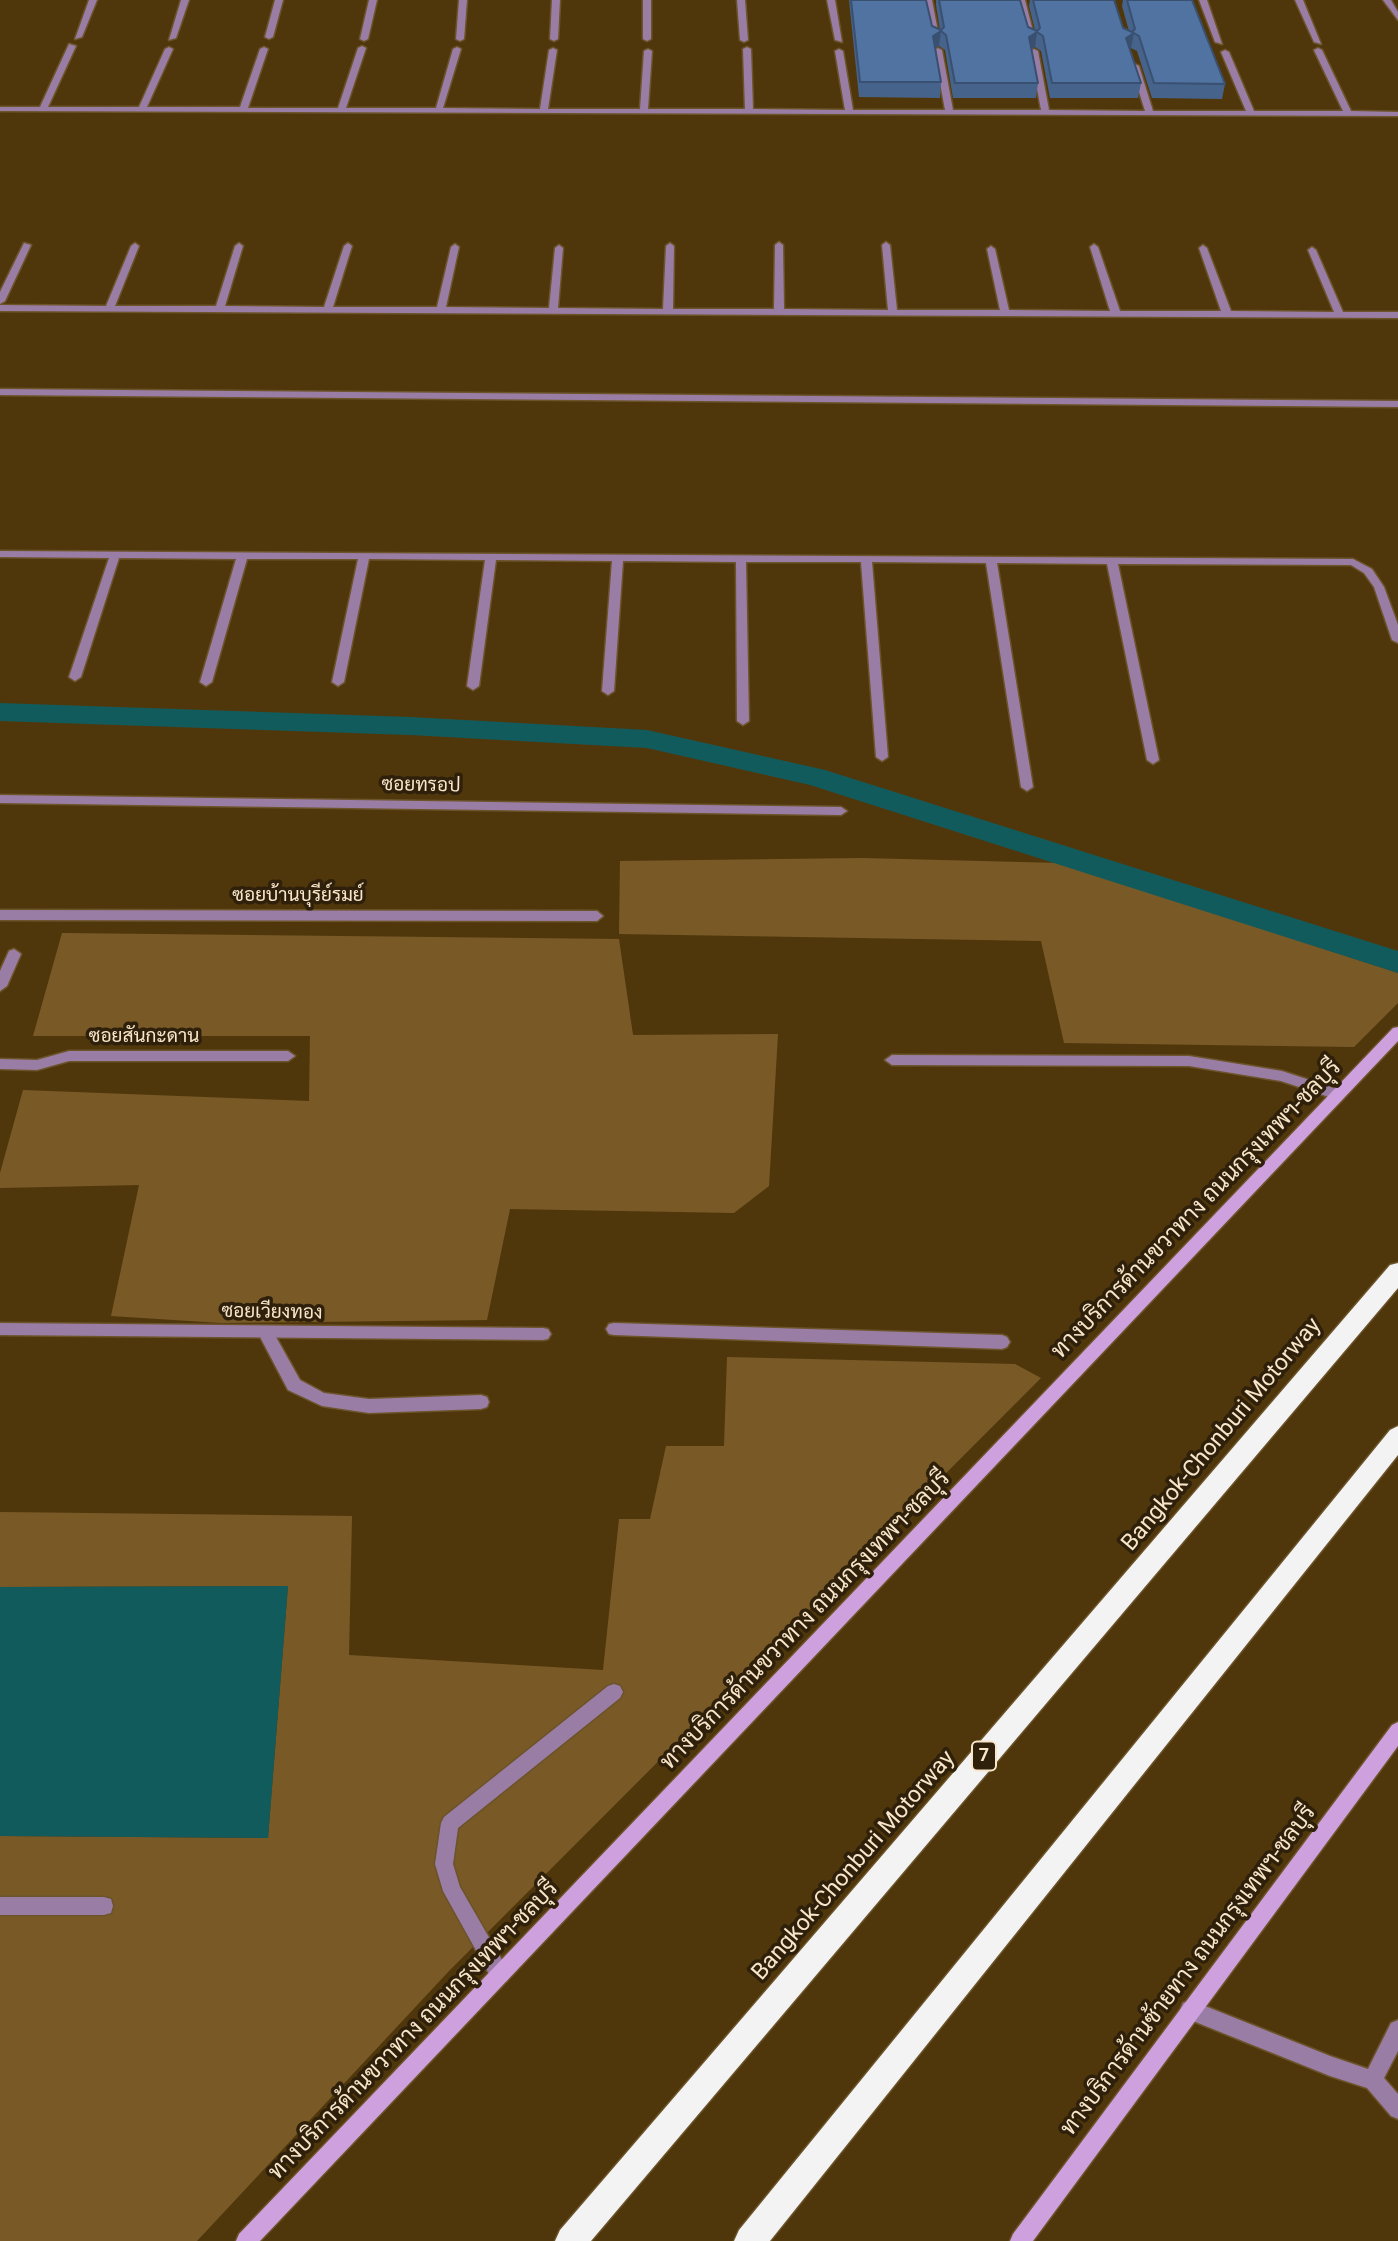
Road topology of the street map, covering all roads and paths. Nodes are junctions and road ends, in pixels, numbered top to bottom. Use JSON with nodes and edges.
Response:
{"nodes":[{"id":1,"x":93,"y":0,"type":"edge"},
{"id":2,"x":185,"y":0,"type":"edge"},
{"id":3,"x":279,"y":0,"type":"edge"},
{"id":4,"x":373,"y":0,"type":"edge"},
{"id":5,"x":463,"y":0,"type":"edge"},
{"id":6,"x":556,"y":0,"type":"edge"},
{"id":7,"x":647,"y":0,"type":"edge"},
{"id":8,"x":741,"y":0,"type":"edge"},
{"id":9,"x":831,"y":0,"type":"edge"},
{"id":10,"x":928,"y":0,"type":"edge"},
{"id":11,"x":1021,"y":0,"type":"edge"},
{"id":12,"x":1203,"y":0,"type":"edge"},
{"id":13,"x":1298,"y":0,"type":"edge"},
{"id":14,"x":1387,"y":0,"type":"edge"},
{"id":15,"x":1398,"y":18,"type":"edge"},
{"id":16,"x":78,"y":37,"type":"dead end"},
{"id":17,"x":269,"y":37,"type":"dead end"},
{"id":18,"x":172,"y":38,"type":"dead end"},
{"id":19,"x":460,"y":39,"type":"dead end"},
{"id":20,"x":554,"y":39,"type":"dead end"},
{"id":21,"x":647,"y":39,"type":"dead end"},
{"id":22,"x":744,"y":40,"type":"dead end"},
{"id":23,"x":839,"y":40,"type":"dead end"},
{"id":24,"x":937,"y":40,"type":"edge"},
{"id":25,"x":1033,"y":41,"type":"edge"},
{"id":26,"x":1219,"y":42,"type":"dead end"},
{"id":27,"x":72,"y":46,"type":"dead end"},
{"id":28,"x":169,"y":49,"type":"dead end"},
{"id":29,"x":264,"y":49,"type":"dead end"},
{"id":30,"x":457,"y":49,"type":"dead end"},
{"id":31,"x":747,"y":49,"type":"dead end"},
{"id":32,"x":553,"y":50,"type":"dead end"},
{"id":33,"x":938,"y":50,"type":"edge"},
{"id":34,"x":648,"y":51,"type":"dead end"},
{"id":35,"x":839,"y":51,"type":"dead end"},
{"id":36,"x":1034,"y":51,"type":"edge"},
{"id":37,"x":1130,"y":52,"type":"edge"},
{"id":38,"x":1225,"y":52,"type":"dead end"},
{"id":39,"x":0,"y":109,"type":"edge"},
{"id":40,"x":43,"y":109,"type":"junction"},
{"id":41,"x":142,"y":109,"type":"junction"},
{"id":42,"x":749,"y":109,"type":"junction"},
{"id":43,"x":243,"y":110,"type":"junction"},
{"id":44,"x":341,"y":110,"type":"junction"},
{"id":45,"x":439,"y":110,"type":"junction"},
{"id":46,"x":544,"y":110,"type":"junction"},
{"id":47,"x":643,"y":110,"type":"junction"},
{"id":48,"x":949,"y":110,"type":"junction"},
{"id":49,"x":849,"y":111,"type":"junction"},
{"id":50,"x":1045,"y":111,"type":"junction"},
{"id":51,"x":1149,"y":111,"type":"junction"},
{"id":52,"x":1250,"y":112,"type":"junction"},
{"id":53,"x":1348,"y":113,"type":"junction"},
{"id":54,"x":1398,"y":114,"type":"edge"},
{"id":55,"x":27,"y":245,"type":"dead end"},
{"id":56,"x":779,"y":245,"type":"dead end"},
{"id":57,"x":886,"y":245,"type":"dead end"},
{"id":58,"x":135,"y":246,"type":"dead end"},
{"id":59,"x":239,"y":246,"type":"dead end"},
{"id":60,"x":348,"y":246,"type":"dead end"},
{"id":61,"x":670,"y":246,"type":"dead end"},
{"id":62,"x":455,"y":247,"type":"dead end"},
{"id":63,"x":1094,"y":247,"type":"dead end"},
{"id":64,"x":559,"y":248,"type":"dead end"},
{"id":65,"x":1203,"y":248,"type":"dead end"},
{"id":66,"x":991,"y":249,"type":"dead end"},
{"id":67,"x":1312,"y":250,"type":"dead end"},
{"id":68,"x":0,"y":301,"type":"edge"},
{"id":69,"x":0,"y":308,"type":"edge"},
{"id":70,"x":110,"y":308,"type":"junction"},
{"id":71,"x":220,"y":309,"type":"junction"},
{"id":72,"x":328,"y":309,"type":"junction"},
{"id":73,"x":442,"y":309,"type":"junction"},
{"id":74,"x":553,"y":310,"type":"junction"},
{"id":75,"x":668,"y":310,"type":"junction"},
{"id":76,"x":779,"y":311,"type":"junction"},
{"id":77,"x":894,"y":312,"type":"junction"},
{"id":78,"x":1005,"y":313,"type":"junction"},
{"id":79,"x":1116,"y":314,"type":"junction"},
{"id":80,"x":1227,"y":314,"type":"junction"},
{"id":81,"x":1339,"y":314,"type":"junction"},
{"id":82,"x":1398,"y":315,"type":"edge"},
{"id":83,"x":0,"y":392,"type":"edge"},
{"id":84,"x":1398,"y":404,"type":"edge"},
{"id":85,"x":0,"y":554,"type":"edge"},
{"id":86,"x":115,"y":555,"type":"junction"},
{"id":87,"x":242,"y":556,"type":"junction"},
{"id":88,"x":364,"y":557,"type":"junction"},
{"id":89,"x":491,"y":558,"type":"junction"},
{"id":90,"x":618,"y":558,"type":"junction"},
{"id":91,"x":741,"y":559,"type":"junction"},
{"id":92,"x":866,"y":560,"type":"junction"},
{"id":93,"x":991,"y":561,"type":"junction"},
{"id":94,"x":1112,"y":562,"type":"junction"},
{"id":95,"x":1398,"y":640,"type":"edge"},
{"id":96,"x":75,"y":677,"type":"dead end"},
{"id":97,"x":206,"y":682,"type":"dead end"},
{"id":98,"x":338,"y":682,"type":"dead end"},
{"id":99,"x":473,"y":686,"type":"dead end"},
{"id":100,"x":608,"y":691,"type":"dead end"},
{"id":101,"x":743,"y":721,"type":"dead end"},
{"id":102,"x":882,"y":757,"type":"dead end"},
{"id":103,"x":1153,"y":760,"type":"dead end"},
{"id":104,"x":1027,"y":787,"type":"dead end"},
{"id":105,"x":0,"y":799,"type":"edge"},
{"id":106,"x":841,"y":811,"type":"dead end"},
{"id":107,"x":0,"y":915,"type":"edge"},
{"id":108,"x":597,"y":916,"type":"dead end"},
{"id":109,"x":14,"y":954,"type":"dead end"},
{"id":110,"x":0,"y":986,"type":"edge"},
{"id":111,"x":1398,"y":1032,"type":"edge"},
{"id":112,"x":288,"y":1056,"type":"dead end"},
{"id":113,"x":892,"y":1060,"type":"dead end"},
{"id":114,"x":0,"y":1064,"type":"edge"},
{"id":115,"x":1338,"y":1095,"type":"junction"},
{"id":116,"x":1398,"y":1272,"type":"edge"},
{"id":117,"x":0,"y":1329,"type":"edge"},
{"id":118,"x":614,"y":1329,"type":"dead end"},
{"id":119,"x":266,"y":1333,"type":"junction"},
{"id":120,"x":543,"y":1334,"type":"dead end"},
{"id":121,"x":1002,"y":1342,"type":"dead end"},
{"id":122,"x":481,"y":1402,"type":"dead end"},
{"id":123,"x":1398,"y":1437,"type":"edge"},
{"id":124,"x":614,"y":1692,"type":"dead end"},
{"id":125,"x":1398,"y":1731,"type":"edge"},
{"id":126,"x":0,"y":1906,"type":"edge"},
{"id":127,"x":104,"y":1906,"type":"dead end"},
{"id":128,"x":500,"y":1975,"type":"junction"},
{"id":129,"x":1190,"y":2010,"type":"junction"},
{"id":130,"x":1398,"y":2031,"type":"edge"},
{"id":131,"x":1373,"y":2080,"type":"junction"},
{"id":132,"x":1398,"y":2109,"type":"edge"},
{"id":133,"x":246,"y":2241,"type":"edge"},
{"id":134,"x":571,"y":2241,"type":"edge"},
{"id":135,"x":750,"y":2241,"type":"edge"},
{"id":136,"x":1020,"y":2241,"type":"edge"}],
"edges":[{"from":1,"to":16,"type":"street"},
{"from":2,"to":18,"type":"street"},
{"from":3,"to":17,"type":"street"},
{"from":4,"to":44,"type":"street"},
{"from":5,"to":19,"type":"street"},
{"from":6,"to":20,"type":"street"},
{"from":7,"to":21,"type":"street"},
{"from":8,"to":22,"type":"street"},
{"from":9,"to":23,"type":"street"},
{"from":10,"to":24,"type":"street"},
{"from":11,"to":25,"type":"street"},
{"from":12,"to":26,"type":"street"},
{"from":13,"to":53,"type":"street"},
{"from":14,"to":15,"type":"street"},
{"from":27,"to":40,"type":"street"},
{"from":28,"to":41,"type":"street"},
{"from":29,"to":43,"type":"street"},
{"from":30,"to":45,"type":"street"},
{"from":31,"to":42,"type":"street"},
{"from":32,"to":46,"type":"street"},
{"from":33,"to":48,"type":"street"},
{"from":34,"to":47,"type":"street"},
{"from":35,"to":49,"type":"street"},
{"from":36,"to":50,"type":"street"},
{"from":37,"to":51,"type":"street"},
{"from":38,"to":52,"type":"street"},
{"from":39,"to":40,"type":"street"},
{"from":40,"to":41,"type":"street"},
{"from":41,"to":43,"type":"street"},
{"from":42,"to":47,"type":"street"},
{"from":42,"to":49,"type":"street"},
{"from":43,"to":44,"type":"street"},
{"from":44,"to":45,"type":"street"},
{"from":45,"to":46,"type":"street"},
{"from":46,"to":47,"type":"street"},
{"from":48,"to":49,"type":"street"},
{"from":48,"to":50,"type":"street"},
{"from":50,"to":51,"type":"street"},
{"from":51,"to":52,"type":"street"},
{"from":52,"to":53,"type":"street"},
{"from":53,"to":54,"type":"street"},
{"from":55,"to":68,"type":"street"},
{"from":56,"to":76,"type":"street"},
{"from":57,"to":77,"type":"street"},
{"from":58,"to":70,"type":"street"},
{"from":59,"to":71,"type":"street"},
{"from":60,"to":72,"type":"street"},
{"from":61,"to":75,"type":"street"},
{"from":62,"to":73,"type":"street"},
{"from":63,"to":79,"type":"street"},
{"from":64,"to":74,"type":"street"},
{"from":65,"to":80,"type":"street"},
{"from":66,"to":78,"type":"street"},
{"from":67,"to":81,"type":"street"},
{"from":69,"to":70,"type":"street"},
{"from":70,"to":71,"type":"street"},
{"from":71,"to":72,"type":"street"},
{"from":72,"to":73,"type":"street"},
{"from":73,"to":74,"type":"street"},
{"from":74,"to":75,"type":"street"},
{"from":75,"to":76,"type":"street"},
{"from":76,"to":77,"type":"street"},
{"from":77,"to":78,"type":"street"},
{"from":78,"to":79,"type":"street"},
{"from":79,"to":80,"type":"street"},
{"from":80,"to":81,"type":"street"},
{"from":81,"to":82,"type":"street"},
{"from":83,"to":84,"type":"street"},
{"from":85,"to":86,"type":"street"},
{"from":86,"to":87,"type":"street"},
{"from":86,"to":96,"type":"street"},
{"from":87,"to":88,"type":"street"},
{"from":87,"to":97,"type":"street"},
{"from":88,"to":89,"type":"street"},
{"from":88,"to":98,"type":"street"},
{"from":89,"to":90,"type":"street"},
{"from":89,"to":99,"type":"street"},
{"from":90,"to":91,"type":"street"},
{"from":90,"to":100,"type":"street"},
{"from":91,"to":92,"type":"street"},
{"from":91,"to":101,"type":"street"},
{"from":92,"to":93,"type":"street"},
{"from":92,"to":102,"type":"street"},
{"from":93,"to":94,"type":"street"},
{"from":93,"to":104,"type":"street"},
{"from":94,"to":95,"type":"street"},
{"from":94,"to":103,"type":"street"},
{"from":105,"to":106,"type":"street","name":"ซอยทรอป"},
{"from":107,"to":108,"type":"street","name":"ซอยบ้านบุรีย์รมย์"},
{"from":109,"to":110,"type":"street"},
{"from":111,"to":115,"type":"main road","name":"ทางบริการด้านขวาทาง ถนนกรุงเทพฯ-ชลบุรี"},
{"from":112,"to":114,"type":"street","name":"ซอยสันกะดาน"},
{"from":113,"to":115,"type":"street"},
{"from":115,"to":128,"type":"main road","name":"ทางบริการด้านขวาทาง ถนนกรุงเทพฯ-ชลบุรี"},
{"from":116,"to":134,"type":"highway","name":"Bangkok-Chonburi Motorway","number":"7"},
{"from":117,"to":119,"type":"street","name":"ซอยเวียงทอง"},
{"from":118,"to":121,"type":"street"},
{"from":119,"to":120,"type":"street","name":"ซอยเวียงทอง"},
{"from":119,"to":122,"type":"street"},
{"from":123,"to":135,"type":"highway"},
{"from":124,"to":128,"type":"street"},
{"from":125,"to":129,"type":"main road","name":"ทางบริการด้านซ้ายทาง ถนนกรุงเทพฯ-ชลบุรี"},
{"from":126,"to":127,"type":"street"},
{"from":128,"to":133,"type":"main road","name":"ทางบริการด้านขวาทาง ถนนกรุงเทพฯ-ชลบุรี"},
{"from":129,"to":131,"type":"street"},
{"from":129,"to":136,"type":"main road","name":"ทางบริการด้านซ้ายทาง ถนนกรุงเทพฯ-ชลบุรี"},
{"from":130,"to":131,"type":"street"},
{"from":131,"to":132,"type":"street"}]}
